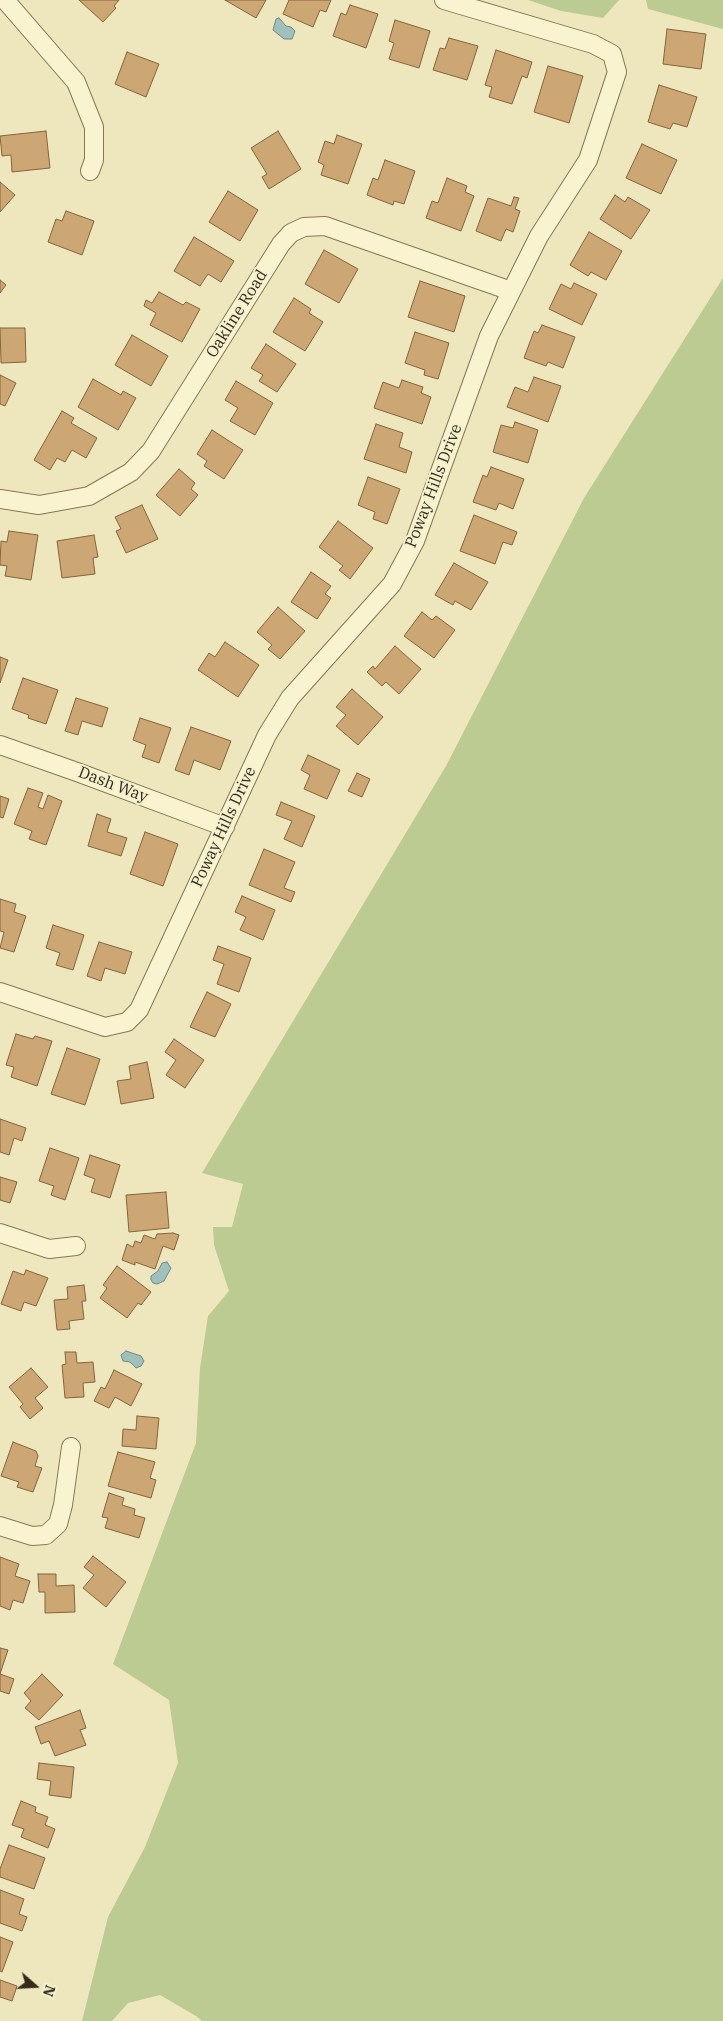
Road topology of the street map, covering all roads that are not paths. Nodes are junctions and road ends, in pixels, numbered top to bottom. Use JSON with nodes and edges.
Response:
{"nodes":[{"id":1,"x":4,"y":0,"type":"edge"},
{"id":2,"x":444,"y":0,"type":"edge"},
{"id":3,"x":90,"y":171,"type":"dead end"},
{"id":4,"x":511,"y":291,"type":"junction"},
{"id":5,"x":0,"y":499,"type":"edge"},
{"id":6,"x":0,"y":745,"type":"edge"},
{"id":7,"x":224,"y":827,"type":"junction"},
{"id":8,"x":0,"y":992,"type":"edge"},
{"id":9,"x":0,"y":1233,"type":"edge"},
{"id":10,"x":76,"y":1246,"type":"dead end"},
{"id":11,"x":71,"y":1447,"type":"dead end"},
{"id":12,"x":0,"y":1526,"type":"edge"}],
"edges":[{"from":1,"to":3,"type":"street"},
{"from":2,"to":4,"type":"street","name":"Poway Hills Drive"},
{"from":4,"to":5,"type":"street","name":"Oakline Road"},
{"from":4,"to":7,"type":"street","name":"Poway Hills Drive"},
{"from":6,"to":7,"type":"street","name":"Dash Way"},
{"from":7,"to":8,"type":"street","name":"Poway Hills Drive"},
{"from":9,"to":10,"type":"street"},
{"from":11,"to":12,"type":"street"}]}
